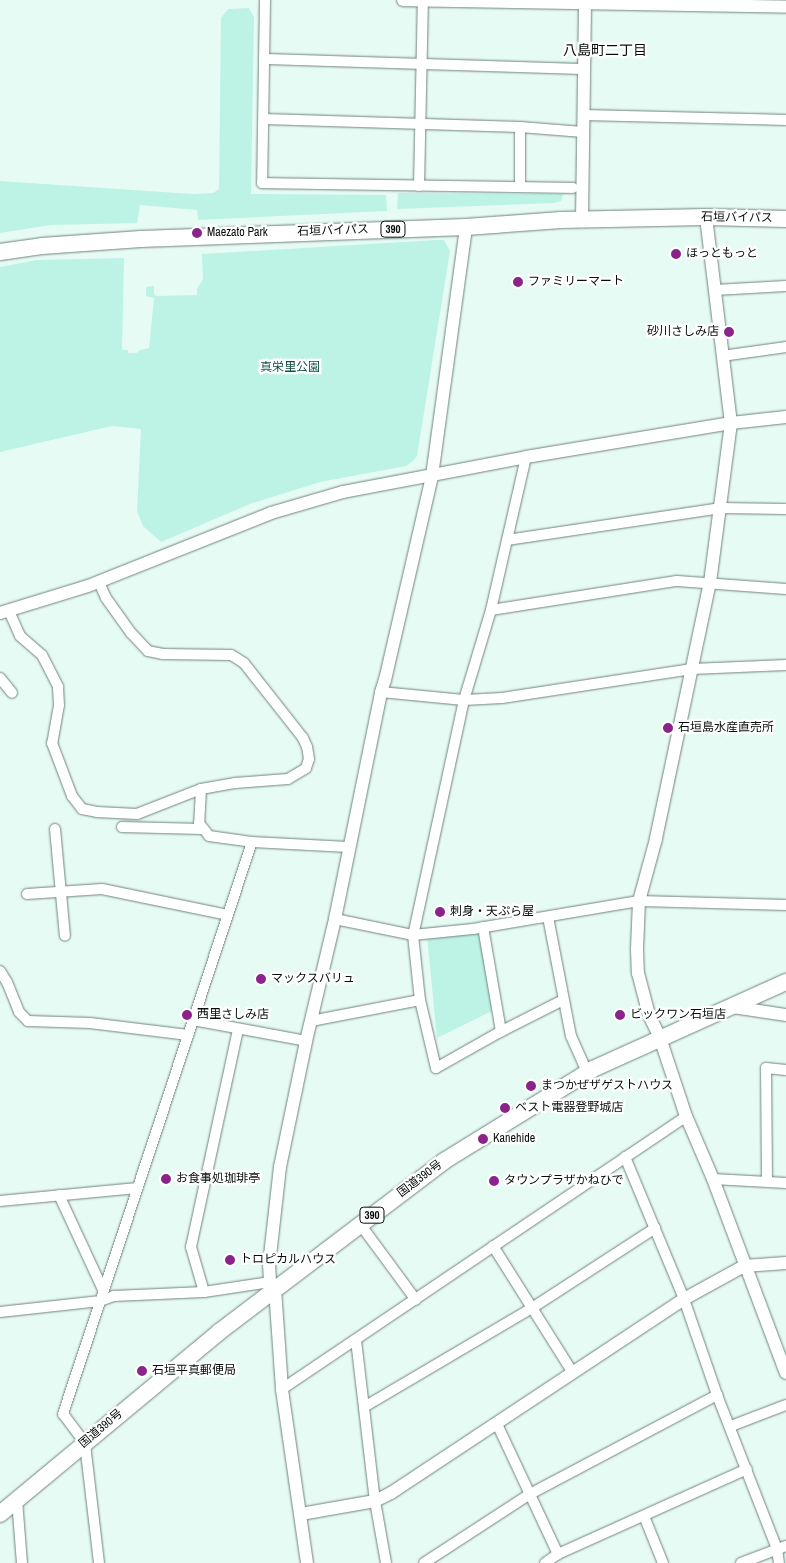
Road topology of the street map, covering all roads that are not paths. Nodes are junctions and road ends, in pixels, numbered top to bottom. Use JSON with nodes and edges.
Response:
{"nodes":[{"id":1,"x":265,"y":0,"type":"edge"},
{"id":2,"x":403,"y":0,"type":"edge"},
{"id":3,"x":423,"y":0,"type":"edge"},
{"id":4,"x":585,"y":1,"type":"edge"},
{"id":5,"x":668,"y":3,"type":"edge"},
{"id":6,"x":786,"y":8,"type":"edge"},
{"id":7,"x":264,"y":60,"type":"junction"},
{"id":8,"x":421,"y":65,"type":"junction"},
{"id":9,"x":584,"y":69,"type":"junction"},
{"id":10,"x":583,"y":115,"type":"junction"},
{"id":11,"x":264,"y":119,"type":"junction"},
{"id":12,"x":786,"y":120,"type":"edge"},
{"id":13,"x":421,"y":124,"type":"junction"},
{"id":14,"x":520,"y":127,"type":"junction"},
{"id":15,"x":583,"y":132,"type":"junction"},
{"id":16,"x":419,"y":186,"type":"junction"},
{"id":17,"x":520,"y":187,"type":"junction"},
{"id":18,"x":573,"y":188,"type":"dead end"},
{"id":19,"x":706,"y":217,"type":"junction"},
{"id":20,"x":786,"y":219,"type":"edge"},
{"id":21,"x":582,"y":220,"type":"junction"},
{"id":22,"x":466,"y":227,"type":"junction"},
{"id":23,"x":0,"y":252,"type":"edge"},
{"id":24,"x":786,"y":286,"type":"edge"},
{"id":25,"x":715,"y":290,"type":"junction"},
{"id":26,"x":786,"y":347,"type":"edge"},
{"id":27,"x":722,"y":356,"type":"junction"},
{"id":28,"x":786,"y":417,"type":"edge"},
{"id":29,"x":732,"y":423,"type":"junction"},
{"id":30,"x":526,"y":457,"type":"junction"},
{"id":31,"x":432,"y":476,"type":"junction"},
{"id":32,"x":720,"y":508,"type":"junction"},
{"id":33,"x":786,"y":509,"type":"edge"},
{"id":34,"x":507,"y":540,"type":"junction"},
{"id":35,"x":99,"y":582,"type":"junction"},
{"id":36,"x":710,"y":582,"type":"junction"},
{"id":37,"x":786,"y":589,"type":"edge"},
{"id":38,"x":491,"y":610,"type":"junction"},
{"id":39,"x":4,"y":612,"type":"edge"},
{"id":40,"x":786,"y":665,"type":"edge"},
{"id":41,"x":692,"y":669,"type":"junction"},
{"id":42,"x":0,"y":678,"type":"edge"},
{"id":43,"x":381,"y":692,"type":"junction"},
{"id":44,"x":12,"y":693,"type":"dead end"},
{"id":45,"x":464,"y":700,"type":"junction"},
{"id":46,"x":201,"y":789,"type":"junction"},
{"id":47,"x":122,"y":827,"type":"dead end"},
{"id":48,"x":55,"y":829,"type":"dead end"},
{"id":49,"x":202,"y":829,"type":"junction"},
{"id":50,"x":252,"y":842,"type":"junction"},
{"id":51,"x":348,"y":847,"type":"junction"},
{"id":52,"x":61,"y":892,"type":"junction"},
{"id":53,"x":26,"y":894,"type":"dead end"},
{"id":54,"x":639,"y":901,"type":"junction"},
{"id":55,"x":786,"y":905,"type":"edge"},
{"id":56,"x":228,"y":915,"type":"junction"},
{"id":57,"x":548,"y":917,"type":"junction"},
{"id":58,"x":335,"y":919,"type":"junction"},
{"id":59,"x":482,"y":927,"type":"junction"},
{"id":60,"x":412,"y":935,"type":"junction"},
{"id":61,"x":65,"y":936,"type":"dead end"},
{"id":62,"x":0,"y":971,"type":"edge"},
{"id":63,"x":786,"y":982,"type":"edge"},
{"id":64,"x":420,"y":1000,"type":"junction"},
{"id":65,"x":563,"y":1000,"type":"junction"},
{"id":66,"x":733,"y":1007,"type":"junction"},
{"id":67,"x":786,"y":1015,"type":"edge"},
{"id":68,"x":193,"y":1020,"type":"junction"},
{"id":69,"x":311,"y":1021,"type":"junction"},
{"id":70,"x":238,"y":1028,"type":"junction"},
{"id":71,"x":501,"y":1031,"type":"junction"},
{"id":72,"x":188,"y":1036,"type":"junction"},
{"id":73,"x":660,"y":1038,"type":"junction"},
{"id":74,"x":306,"y":1042,"type":"junction"},
{"id":75,"x":786,"y":1070,"type":"edge"},
{"id":76,"x":587,"y":1072,"type":"junction"},
{"id":77,"x":686,"y":1116,"type":"junction"},
{"id":78,"x":625,"y":1157,"type":"junction"},
{"id":79,"x":713,"y":1179,"type":"junction"},
{"id":80,"x":767,"y":1180,"type":"junction"},
{"id":81,"x":786,"y":1183,"type":"edge"},
{"id":82,"x":137,"y":1188,"type":"junction"},
{"id":83,"x":59,"y":1195,"type":"junction"},
{"id":84,"x":0,"y":1201,"type":"edge"},
{"id":85,"x":360,"y":1224,"type":"junction"},
{"id":86,"x":655,"y":1228,"type":"junction"},
{"id":87,"x":493,"y":1246,"type":"junction"},
{"id":88,"x":786,"y":1263,"type":"edge"},
{"id":89,"x":744,"y":1266,"type":"junction"},
{"id":90,"x":273,"y":1286,"type":"junction"},
{"id":91,"x":103,"y":1290,"type":"junction"},
{"id":92,"x":204,"y":1292,"type":"junction"},
{"id":93,"x":684,"y":1299,"type":"junction"},
{"id":94,"x":416,"y":1300,"type":"junction"},
{"id":95,"x":100,"y":1301,"type":"junction"},
{"id":96,"x":532,"y":1308,"type":"junction"},
{"id":97,"x":0,"y":1312,"type":"edge"},
{"id":98,"x":356,"y":1340,"type":"junction"},
{"id":99,"x":573,"y":1373,"type":"junction"},
{"id":100,"x":786,"y":1373,"type":"edge"},
{"id":101,"x":282,"y":1389,"type":"junction"},
{"id":102,"x":718,"y":1395,"type":"junction"},
{"id":103,"x":786,"y":1405,"type":"edge"},
{"id":104,"x":364,"y":1407,"type":"junction"},
{"id":105,"x":497,"y":1424,"type":"junction"},
{"id":106,"x":731,"y":1426,"type":"junction"},
{"id":107,"x":85,"y":1443,"type":"junction"},
{"id":108,"x":747,"y":1469,"type":"junction"},
{"id":109,"x":530,"y":1494,"type":"junction"},
{"id":110,"x":16,"y":1500,"type":"junction"},
{"id":111,"x":375,"y":1501,"type":"junction"},
{"id":112,"x":0,"y":1514,"type":"edge"},
{"id":113,"x":301,"y":1514,"type":"junction"},
{"id":114,"x":644,"y":1516,"type":"junction"},
{"id":115,"x":782,"y":1548,"type":"edge"},
{"id":116,"x":558,"y":1554,"type":"junction"},
{"id":117,"x":22,"y":1563,"type":"edge"},
{"id":118,"x":99,"y":1563,"type":"edge"},
{"id":119,"x":307,"y":1563,"type":"edge"},
{"id":120,"x":386,"y":1563,"type":"edge"},
{"id":121,"x":424,"y":1563,"type":"edge"},
{"id":122,"x":545,"y":1563,"type":"edge"},
{"id":123,"x":663,"y":1563,"type":"edge"},
{"id":124,"x":741,"y":1563,"type":"edge"},
{"id":125,"x":779,"y":1563,"type":"edge"}],
"edges":[{"from":1,"to":7,"type":"street"},
{"from":2,"to":3,"type":"street"},
{"from":3,"to":4,"type":"street"},
{"from":3,"to":8,"type":"street"},
{"from":4,"to":5,"type":"street"},
{"from":4,"to":9,"type":"street"},
{"from":5,"to":6,"type":"street"},
{"from":7,"to":8,"type":"street"},
{"from":7,"to":11,"type":"street"},
{"from":8,"to":9,"type":"street"},
{"from":8,"to":13,"type":"street"},
{"from":9,"to":10,"type":"street"},
{"from":10,"to":12,"type":"street"},
{"from":10,"to":15,"type":"street"},
{"from":11,"to":13,"type":"street"},
{"from":11,"to":16,"type":"street"},
{"from":13,"to":14,"type":"street"},
{"from":13,"to":16,"type":"street"},
{"from":14,"to":15,"type":"street"},
{"from":14,"to":17,"type":"street"},
{"from":15,"to":21,"type":"street"},
{"from":16,"to":17,"type":"street"},
{"from":17,"to":18,"type":"street"},
{"from":19,"to":20,"type":"highway","name":"石垣バイパス","number":"390"},
{"from":19,"to":21,"type":"highway","name":"石垣バイパス","number":"390"},
{"from":19,"to":25,"type":"street"},
{"from":21,"to":22,"type":"highway","name":"石垣バイパス","number":"390"},
{"from":22,"to":23,"type":"highway","name":"石垣バイパス","number":"390"},
{"from":22,"to":31,"type":"street"},
{"from":24,"to":25,"type":"street"},
{"from":25,"to":27,"type":"street"},
{"from":26,"to":27,"type":"street"},
{"from":27,"to":29,"type":"street"},
{"from":28,"to":29,"type":"street"},
{"from":29,"to":30,"type":"street"},
{"from":29,"to":32,"type":"street"},
{"from":30,"to":31,"type":"street"},
{"from":30,"to":34,"type":"street"},
{"from":31,"to":35,"type":"street"},
{"from":31,"to":43,"type":"street"},
{"from":32,"to":33,"type":"street"},
{"from":32,"to":34,"type":"street"},
{"from":32,"to":36,"type":"street"},
{"from":34,"to":38,"type":"street"},
{"from":35,"to":39,"type":"street"},
{"from":35,"to":46,"type":"street"},
{"from":36,"to":37,"type":"street"},
{"from":36,"to":38,"type":"street"},
{"from":36,"to":41,"type":"street"},
{"from":38,"to":45,"type":"street"},
{"from":39,"to":46,"type":"street"},
{"from":40,"to":41,"type":"street"},
{"from":41,"to":45,"type":"street"},
{"from":41,"to":54,"type":"street"},
{"from":42,"to":44,"type":"street"},
{"from":43,"to":45,"type":"street"},
{"from":43,"to":51,"type":"street"},
{"from":45,"to":60,"type":"street"},
{"from":46,"to":49,"type":"street"},
{"from":47,"to":49,"type":"street"},
{"from":48,"to":52,"type":"street"},
{"from":49,"to":50,"type":"street"},
{"from":50,"to":51,"type":"street"},
{"from":50,"to":56,"type":"street"},
{"from":51,"to":58,"type":"street"},
{"from":52,"to":53,"type":"street"},
{"from":52,"to":56,"type":"street"},
{"from":52,"to":61,"type":"street"},
{"from":54,"to":55,"type":"street"},
{"from":54,"to":57,"type":"street"},
{"from":54,"to":73,"type":"street"},
{"from":56,"to":68,"type":"street"},
{"from":57,"to":59,"type":"street"},
{"from":57,"to":65,"type":"street"},
{"from":58,"to":60,"type":"street"},
{"from":58,"to":69,"type":"street"},
{"from":59,"to":60,"type":"street"},
{"from":59,"to":71,"type":"street"},
{"from":60,"to":64,"type":"street"},
{"from":62,"to":72,"type":"street"},
{"from":63,"to":66,"type":"highway","name":"国道390号","number":"390"},
{"from":64,"to":69,"type":"street"},
{"from":64,"to":71,"type":"street"},
{"from":65,"to":71,"type":"street"},
{"from":65,"to":76,"type":"street"},
{"from":66,"to":67,"type":"street"},
{"from":66,"to":73,"type":"highway","name":"国道390号","number":"390"},
{"from":68,"to":70,"type":"street"},
{"from":68,"to":72,"type":"street"},
{"from":69,"to":74,"type":"street"},
{"from":70,"to":74,"type":"street"},
{"from":70,"to":92,"type":"street"},
{"from":72,"to":82,"type":"street"},
{"from":73,"to":76,"type":"highway","name":"国道390号","number":"390"},
{"from":73,"to":77,"type":"street"},
{"from":74,"to":90,"type":"street"},
{"from":75,"to":80,"type":"street"},
{"from":76,"to":85,"type":"highway","name":"国道390号","number":"390"},
{"from":77,"to":78,"type":"street"},
{"from":77,"to":79,"type":"street"},
{"from":78,"to":86,"type":"street"},
{"from":78,"to":87,"type":"street"},
{"from":79,"to":80,"type":"street"},
{"from":79,"to":89,"type":"street"},
{"from":80,"to":81,"type":"street"},
{"from":82,"to":83,"type":"street"},
{"from":82,"to":91,"type":"street"},
{"from":83,"to":84,"type":"street"},
{"from":83,"to":91,"type":"street"},
{"from":85,"to":90,"type":"highway","name":"国道390号","number":"390"},
{"from":85,"to":94,"type":"street"},
{"from":86,"to":93,"type":"street"},
{"from":86,"to":96,"type":"street"},
{"from":87,"to":94,"type":"street"},
{"from":87,"to":96,"type":"street"},
{"from":88,"to":89,"type":"street"},
{"from":89,"to":93,"type":"street"},
{"from":89,"to":100,"type":"street"},
{"from":90,"to":92,"type":"street"},
{"from":90,"to":101,"type":"street"},
{"from":90,"to":107,"type":"highway","name":"国道390号","number":"390"},
{"from":91,"to":95,"type":"street"},
{"from":92,"to":95,"type":"street"},
{"from":93,"to":99,"type":"street"},
{"from":93,"to":102,"type":"street"},
{"from":94,"to":98,"type":"street"},
{"from":95,"to":97,"type":"street"},
{"from":95,"to":107,"type":"street"},
{"from":96,"to":99,"type":"street"},
{"from":96,"to":104,"type":"street"},
{"from":98,"to":101,"type":"street"},
{"from":98,"to":104,"type":"street"},
{"from":99,"to":105,"type":"street"},
{"from":101,"to":113,"type":"street"},
{"from":102,"to":106,"type":"street"},
{"from":102,"to":109,"type":"street"},
{"from":103,"to":106,"type":"street"},
{"from":104,"to":111,"type":"street"},
{"from":105,"to":109,"type":"street"},
{"from":105,"to":111,"type":"street"},
{"from":106,"to":108,"type":"street"},
{"from":107,"to":110,"type":"highway","name":"国道390号","number":"390"},
{"from":107,"to":118,"type":"street"},
{"from":108,"to":114,"type":"street"},
{"from":108,"to":115,"type":"street"},
{"from":109,"to":116,"type":"street"},
{"from":109,"to":121,"type":"street"},
{"from":110,"to":112,"type":"highway","name":"国道390号","number":"390"},
{"from":110,"to":117,"type":"street"},
{"from":111,"to":113,"type":"street"},
{"from":111,"to":120,"type":"street"},
{"from":113,"to":119,"type":"street"},
{"from":114,"to":116,"type":"street"},
{"from":114,"to":123,"type":"street"},
{"from":115,"to":124,"type":"street"},
{"from":115,"to":125,"type":"street"},
{"from":116,"to":122,"type":"street"}]}
